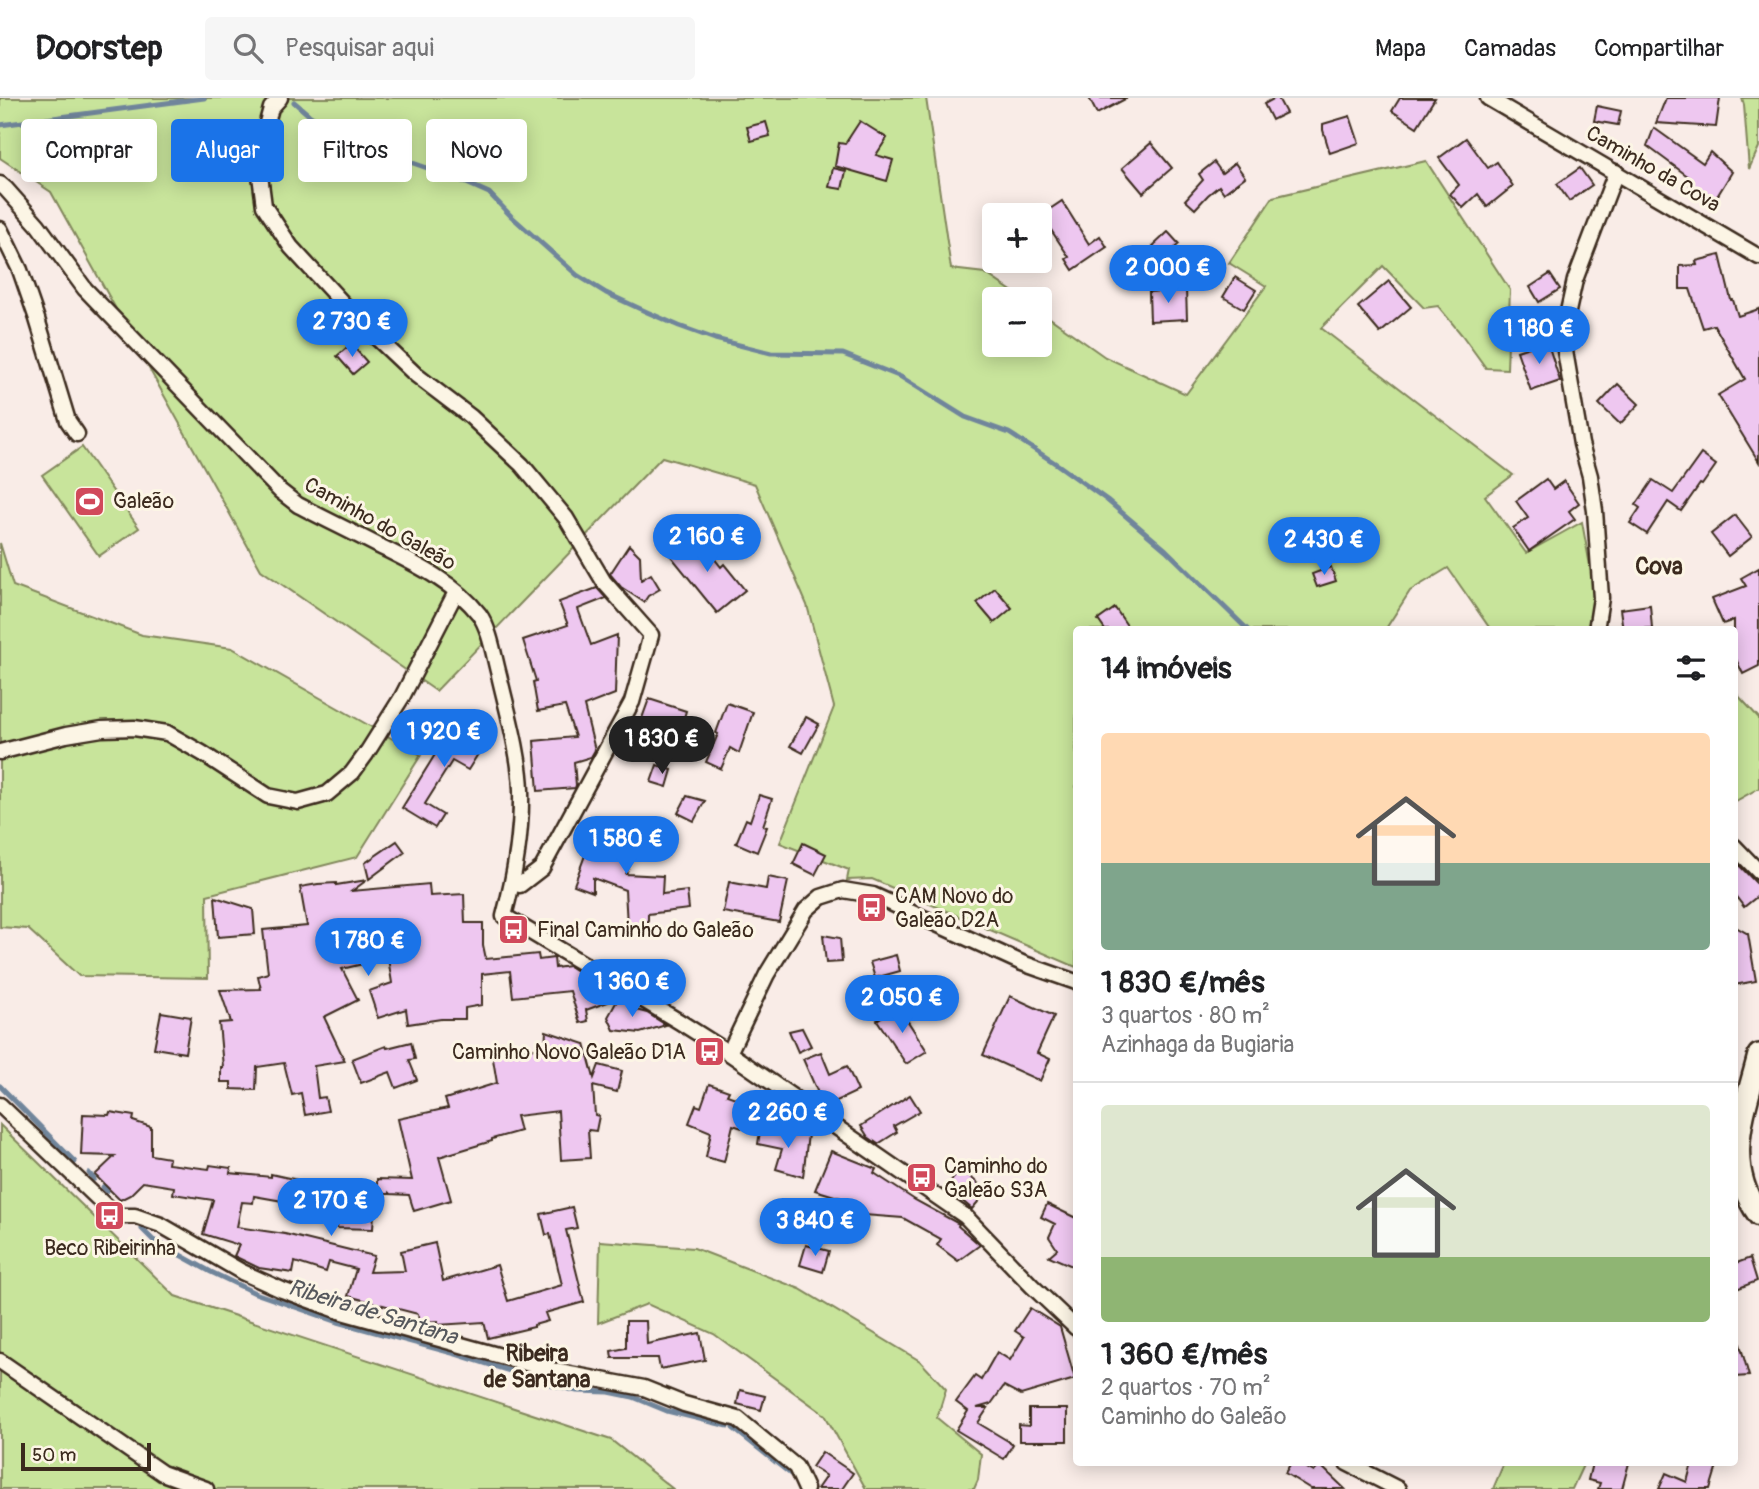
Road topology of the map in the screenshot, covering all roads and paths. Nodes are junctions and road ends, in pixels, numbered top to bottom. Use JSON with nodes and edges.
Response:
{"nodes":[{"id":1,"x":280,"y":98,"type":"edge"},
{"id":2,"x":1488,"y":98,"type":"edge"},
{"id":3,"x":1616,"y":172,"type":"junction"},
{"id":4,"x":0,"y":184,"type":"edge"},
{"id":5,"x":0,"y":229,"type":"edge"},
{"id":6,"x":1759,"y":257,"type":"edge"},
{"id":7,"x":77,"y":434,"type":"dead end"},
{"id":8,"x":456,"y":592,"type":"junction"},
{"id":9,"x":1597,"y":626,"type":"edge"},
{"id":10,"x":0,"y":752,"type":"edge"},
{"id":11,"x":1738,"y":850,"type":"edge"},
{"id":12,"x":1759,"y":872,"type":"edge"},
{"id":13,"x":513,"y":883,"type":"junction"},
{"id":14,"x":1073,"y":981,"type":"edge"},
{"id":15,"x":729,"y":1054,"type":"junction"},
{"id":16,"x":1759,"y":1055,"type":"edge"},
{"id":17,"x":0,"y":1105,"type":"edge"},
{"id":18,"x":1738,"y":1132,"type":"edge"},
{"id":19,"x":1738,"y":1154,"type":"edge"},
{"id":20,"x":1759,"y":1215,"type":"edge"},
{"id":21,"x":1073,"y":1325,"type":"edge"},
{"id":22,"x":0,"y":1360,"type":"edge"},
{"id":23,"x":1354,"y":1466,"type":"edge"},
{"id":24,"x":206,"y":1489,"type":"edge"},
{"id":25,"x":806,"y":1489,"type":"edge"},
{"id":26,"x":1398,"y":1489,"type":"edge"}],
"edges":[{"from":1,"to":13,"type":"street"},
{"from":2,"to":3,"type":"street","name":"Caminho da Cova"},
{"from":3,"to":6,"type":"street","name":"Caminho da Cova"},
{"from":3,"to":9,"type":"street"},
{"from":4,"to":8,"type":"street","name":"Caminho do Galeão"},
{"from":5,"to":7,"type":"street"},
{"from":8,"to":10,"type":"street"},
{"from":8,"to":13,"type":"street","name":"Caminho do Galeão"},
{"from":11,"to":12,"type":"street"},
{"from":13,"to":15,"type":"street","name":"Caminho do Galeão"},
{"from":14,"to":15,"type":"street"},
{"from":15,"to":21,"type":"street","name":"Caminho do Galeão"},
{"from":16,"to":18,"type":"main road"},
{"from":17,"to":25,"type":"street"},
{"from":19,"to":20,"type":"main road"},
{"from":22,"to":24,"type":"street"},
{"from":23,"to":26,"type":"street"}]}
